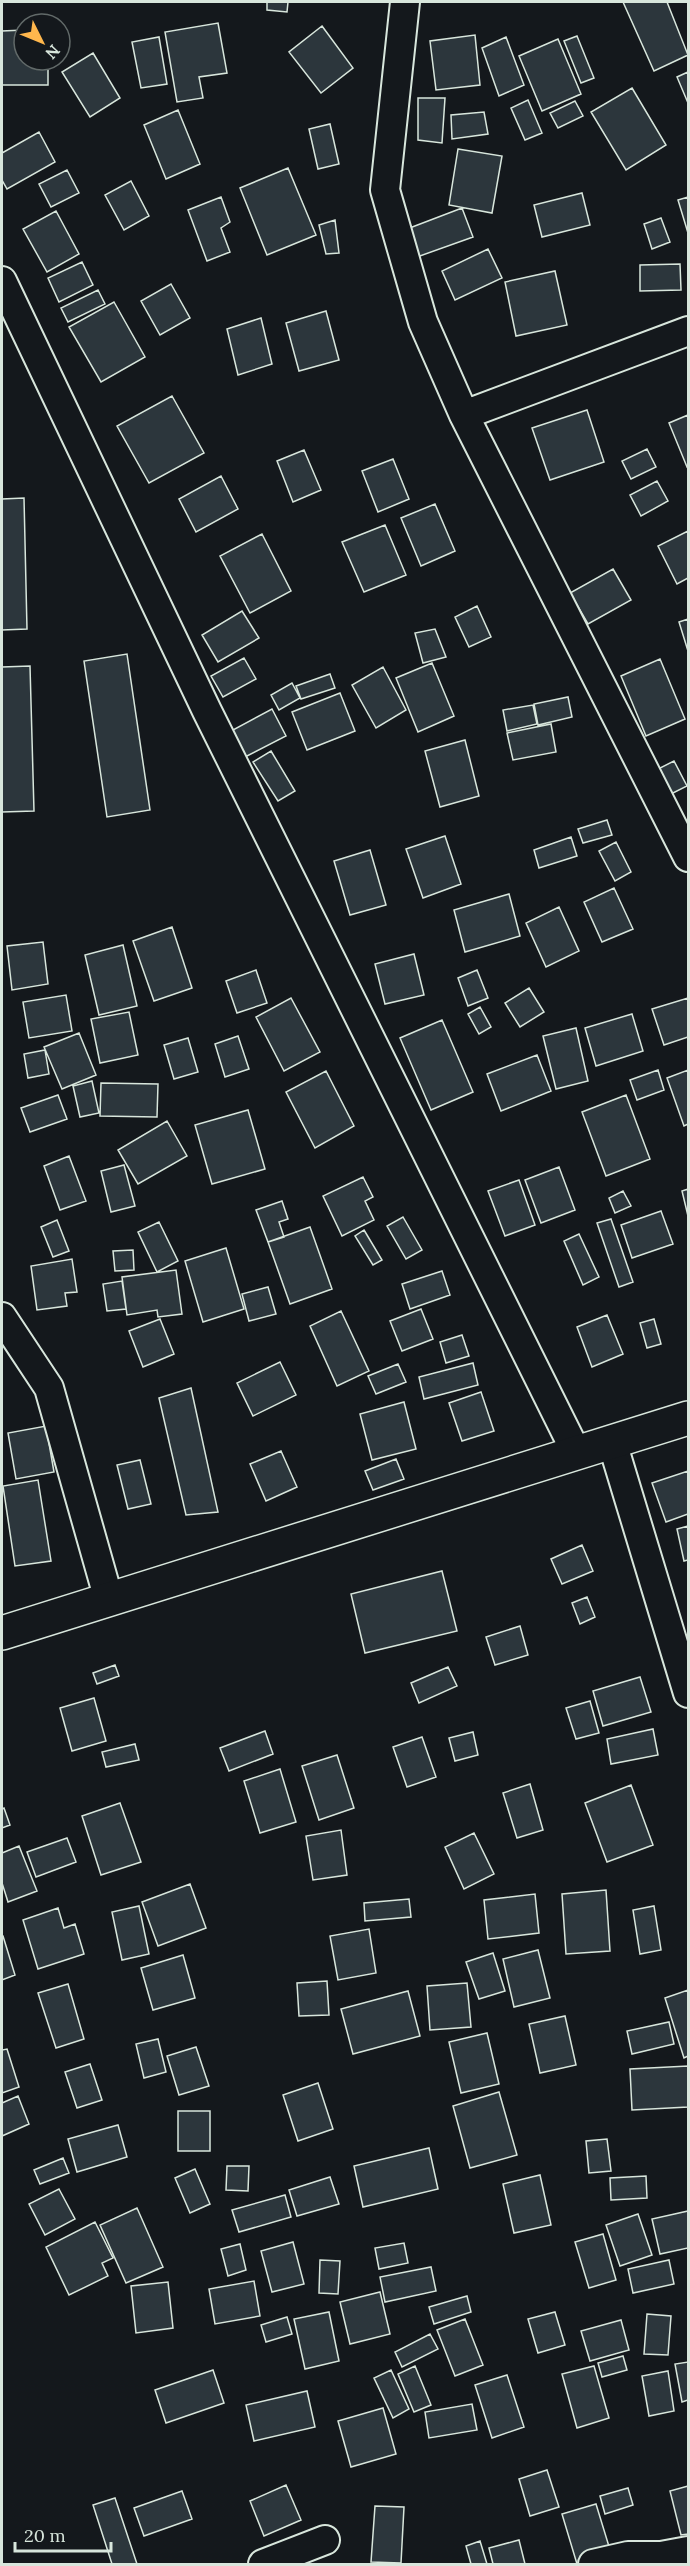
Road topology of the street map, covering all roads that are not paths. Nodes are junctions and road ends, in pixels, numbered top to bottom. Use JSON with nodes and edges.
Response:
{"nodes":[{"id":1,"x":405,"y":2,"type":"edge"},
{"id":2,"x":4,"y":292,"type":"edge"},
{"id":3,"x":688,"y":331,"type":"edge"},
{"id":4,"x":464,"y":415,"type":"junction"},
{"id":5,"x":688,"y":857,"type":"edge"},
{"id":6,"x":2,"y":1317,"type":"edge"},
{"id":7,"x":688,"y":1418,"type":"edge"},
{"id":8,"x":612,"y":1442,"type":"junction"},
{"id":9,"x":576,"y":1452,"type":"junction"},
{"id":10,"x":109,"y":1600,"type":"junction"},
{"id":11,"x":2,"y":1633,"type":"edge"},
{"id":12,"x":688,"y":1693,"type":"edge"},
{"id":13,"x":325,"y":2540,"type":"dead end"},
{"id":14,"x":688,"y":2551,"type":"edge"},
{"id":15,"x":268,"y":2564,"type":"edge"},
{"id":16,"x":593,"y":2565,"type":"edge"}],
"edges":[{"from":1,"to":4,"type":"street"},
{"from":2,"to":9,"type":"street"},
{"from":3,"to":4,"type":"street"},
{"from":4,"to":5,"type":"street"},
{"from":6,"to":10,"type":"street"},
{"from":7,"to":8,"type":"street"},
{"from":8,"to":9,"type":"street"},
{"from":8,"to":12,"type":"street"},
{"from":9,"to":10,"type":"street"},
{"from":10,"to":11,"type":"street"},
{"from":13,"to":15,"type":"street"},
{"from":14,"to":16,"type":"street"}]}
